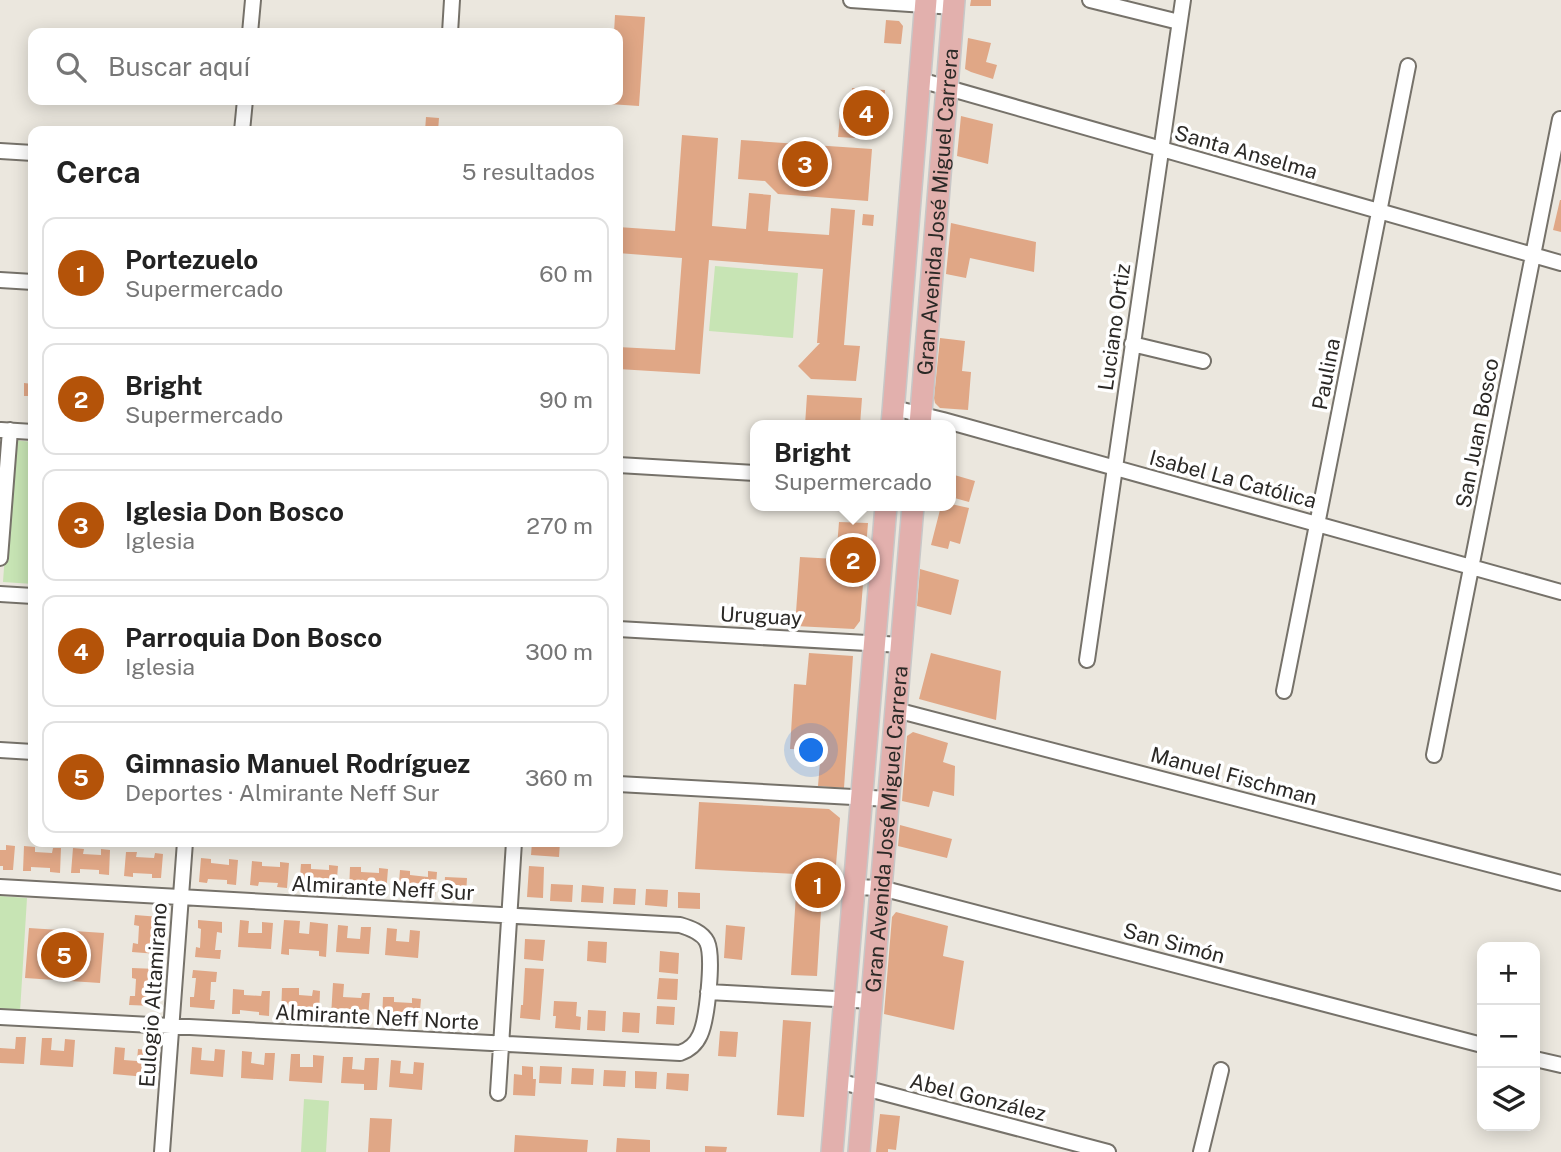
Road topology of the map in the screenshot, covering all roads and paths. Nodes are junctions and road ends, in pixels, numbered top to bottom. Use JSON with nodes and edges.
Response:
{"nodes":[{"id":1,"x":253,"y":0,"type":"edge"},
{"id":2,"x":452,"y":0,"type":"edge"},
{"id":3,"x":851,"y":0,"type":"edge"},
{"id":4,"x":1090,"y":0,"type":"edge"},
{"id":5,"x":1183,"y":0,"type":"edge"},
{"id":6,"x":926,"y":2,"type":"edge"},
{"id":7,"x":954,"y":3,"type":"edge"},
{"id":8,"x":1179,"y":22,"type":"junction"},
{"id":9,"x":250,"y":28,"type":"edge"},
{"id":10,"x":450,"y":28,"type":"edge"},
{"id":11,"x":1408,"y":66,"type":"dead end"},
{"id":12,"x":920,"y":80,"type":"junction"},
{"id":13,"x":947,"y":87,"type":"junction"},
{"id":14,"x":245,"y":105,"type":"edge"},
{"id":15,"x":1560,"y":119,"type":"edge"},
{"id":16,"x":242,"y":126,"type":"edge"},
{"id":17,"x":1160,"y":149,"type":"junction"},
{"id":18,"x":0,"y":151,"type":"edge"},
{"id":19,"x":28,"y":153,"type":"edge"},
{"id":20,"x":1380,"y":211,"type":"junction"},
{"id":21,"x":1534,"y":255,"type":"junction"},
{"id":22,"x":1561,"y":263,"type":"edge"},
{"id":23,"x":0,"y":280,"type":"edge"},
{"id":24,"x":28,"y":282,"type":"edge"},
{"id":25,"x":1132,"y":344,"type":"junction"},
{"id":26,"x":1203,"y":361,"type":"dead end"},
{"id":27,"x":893,"y":417,"type":"edge"},
{"id":28,"x":920,"y":420,"type":"edge"},
{"id":29,"x":956,"y":429,"type":"edge"},
{"id":30,"x":5,"y":430,"type":"edge"},
{"id":31,"x":28,"y":432,"type":"edge"},
{"id":32,"x":623,"y":465,"type":"edge"},
{"id":33,"x":1115,"y":467,"type":"junction"},
{"id":34,"x":750,"y":473,"type":"edge"},
{"id":35,"x":886,"y":511,"type":"edge"},
{"id":36,"x":913,"y":511,"type":"edge"},
{"id":37,"x":1317,"y":524,"type":"junction"},
{"id":38,"x":0,"y":558,"type":"edge"},
{"id":39,"x":1471,"y":567,"type":"junction"},
{"id":40,"x":1561,"y":592,"type":"edge"},
{"id":41,"x":0,"y":594,"type":"edge"},
{"id":42,"x":28,"y":596,"type":"edge"},
{"id":43,"x":623,"y":629,"type":"edge"},
{"id":44,"x":874,"y":643,"type":"junction"},
{"id":45,"x":902,"y":645,"type":"junction"},
{"id":46,"x":1087,"y":660,"type":"dead end"},
{"id":47,"x":1284,"y":691,"type":"dead end"},
{"id":48,"x":896,"y":709,"type":"junction"},
{"id":49,"x":0,"y":750,"type":"edge"},
{"id":50,"x":28,"y":752,"type":"edge"},
{"id":51,"x":1434,"y":755,"type":"dead end"},
{"id":52,"x":623,"y":784,"type":"edge"},
{"id":53,"x":861,"y":798,"type":"junction"},
{"id":54,"x":889,"y":799,"type":"junction"},
{"id":55,"x":185,"y":847,"type":"edge"},
{"id":56,"x":514,"y":847,"type":"edge"},
{"id":57,"x":1561,"y":883,"type":"edge"},
{"id":58,"x":0,"y":887,"type":"edge"},
{"id":59,"x":854,"y":887,"type":"junction"},
{"id":60,"x":881,"y":888,"type":"junction"},
{"id":61,"x":181,"y":897,"type":"junction"},
{"id":62,"x":509,"y":917,"type":"junction"},
{"id":63,"x":708,"y":992,"type":"junction"},
{"id":64,"x":844,"y":1000,"type":"junction"},
{"id":65,"x":872,"y":1001,"type":"junction"},
{"id":66,"x":0,"y":1017,"type":"edge"},
{"id":67,"x":172,"y":1027,"type":"junction"},
{"id":68,"x":501,"y":1044,"type":"junction"},
{"id":69,"x":1477,"y":1044,"type":"edge"},
{"id":70,"x":1540,"y":1060,"type":"edge"},
{"id":71,"x":1561,"y":1065,"type":"edge"},
{"id":72,"x":1221,"y":1070,"type":"dead end"},
{"id":73,"x":838,"y":1081,"type":"junction"},
{"id":74,"x":864,"y":1089,"type":"junction"},
{"id":75,"x":498,"y":1093,"type":"dead end"},
{"id":76,"x":162,"y":1152,"type":"edge"},
{"id":77,"x":832,"y":1152,"type":"edge"},
{"id":78,"x":859,"y":1152,"type":"edge"},
{"id":79,"x":1108,"y":1152,"type":"edge"},
{"id":80,"x":1200,"y":1152,"type":"edge"}],
"edges":[{"from":1,"to":9,"type":"street"},
{"from":2,"to":10,"type":"street"},
{"from":3,"to":6,"type":"street"},
{"from":4,"to":8,"type":"street"},
{"from":5,"to":8,"type":"street","name":"Luciano Ortiz"},
{"from":6,"to":7,"type":"street"},
{"from":6,"to":12,"type":"main road","name":"Gran Avenida José Miguel Carrera"},
{"from":7,"to":13,"type":"main road","name":"Gran Avenida José Miguel Carrera"},
{"from":8,"to":17,"type":"street","name":"Luciano Ortiz"},
{"from":11,"to":20,"type":"street","name":"Paulina"},
{"from":12,"to":13,"type":"street","name":"Santa Anselma"},
{"from":12,"to":27,"type":"main road","name":"Gran Avenida José Miguel Carrera"},
{"from":13,"to":17,"type":"street","name":"Santa Anselma"},
{"from":13,"to":28,"type":"main road","name":"Gran Avenida José Miguel Carrera"},
{"from":14,"to":16,"type":"street"},
{"from":15,"to":21,"type":"street","name":"San Juan Bosco"},
{"from":17,"to":20,"type":"street","name":"Santa Anselma"},
{"from":17,"to":25,"type":"street","name":"Luciano Ortiz"},
{"from":18,"to":19,"type":"street"},
{"from":20,"to":21,"type":"street","name":"Santa Anselma"},
{"from":20,"to":37,"type":"street","name":"Paulina"},
{"from":21,"to":22,"type":"street","name":"Santa Anselma"},
{"from":21,"to":39,"type":"street","name":"San Juan Bosco"},
{"from":23,"to":24,"type":"street"},
{"from":25,"to":26,"type":"street"},
{"from":25,"to":33,"type":"street","name":"Luciano Ortiz"},
{"from":27,"to":28,"type":"street","name":"Isabel La Católica"},
{"from":29,"to":33,"type":"street","name":"Isabel La Católica"},
{"from":30,"to":31,"type":"street"},
{"from":30,"to":38,"type":"street"},
{"from":32,"to":34,"type":"street"},
{"from":33,"to":37,"type":"street","name":"Isabel La Católica"},
{"from":33,"to":46,"type":"street","name":"Luciano Ortiz"},
{"from":35,"to":44,"type":"main road","name":"Gran Avenida José Miguel Carrera"},
{"from":36,"to":45,"type":"main road","name":"Gran Avenida José Miguel Carrera"},
{"from":37,"to":39,"type":"street","name":"Isabel La Católica"},
{"from":37,"to":47,"type":"street","name":"Paulina"},
{"from":39,"to":40,"type":"street","name":"Isabel La Católica"},
{"from":39,"to":51,"type":"street","name":"San Juan Bosco"},
{"from":41,"to":42,"type":"street"},
{"from":43,"to":44,"type":"street","name":"Uruguay"},
{"from":44,"to":45,"type":"street","name":"Uruguay"},
{"from":44,"to":53,"type":"main road","name":"Gran Avenida José Miguel Carrera"},
{"from":45,"to":48,"type":"main road","name":"Gran Avenida José Miguel Carrera"},
{"from":48,"to":54,"type":"main road","name":"Gran Avenida José Miguel Carrera"},
{"from":48,"to":57,"type":"street","name":"Manuel Fischman"},
{"from":49,"to":50,"type":"street"},
{"from":52,"to":53,"type":"street"},
{"from":53,"to":54,"type":"street"},
{"from":53,"to":59,"type":"main road","name":"Gran Avenida José Miguel Carrera"},
{"from":54,"to":60,"type":"main road","name":"Gran Avenida José Miguel Carrera"},
{"from":55,"to":61,"type":"street","name":"Eulogio Altamirano"},
{"from":56,"to":62,"type":"street"},
{"from":58,"to":61,"type":"street","name":"Almirante Neff Sur"},
{"from":59,"to":60,"type":"street","name":"San Simón"},
{"from":59,"to":64,"type":"main road","name":"Gran Avenida José Miguel Carrera"},
{"from":60,"to":65,"type":"main road","name":"Gran Avenida José Miguel Carrera"},
{"from":60,"to":69,"type":"street","name":"San Simón"},
{"from":61,"to":62,"type":"street","name":"Almirante Neff Sur"},
{"from":61,"to":67,"type":"street","name":"Eulogio Altamirano"},
{"from":62,"to":63,"type":"street","name":"Almirante Neff Sur"},
{"from":62,"to":68,"type":"street"},
{"from":63,"to":64,"type":"street"},
{"from":63,"to":68,"type":"street","name":"Almirante Neff Norte"},
{"from":64,"to":65,"type":"street"},
{"from":64,"to":73,"type":"main road","name":"Gran Avenida José Miguel Carrera"},
{"from":65,"to":74,"type":"main road","name":"Gran Avenida José Miguel Carrera"},
{"from":66,"to":67,"type":"street","name":"Almirante Neff Norte"},
{"from":67,"to":68,"type":"street","name":"Almirante Neff Norte"},
{"from":67,"to":76,"type":"street","name":"Eulogio Altamirano"},
{"from":68,"to":75,"type":"street"},
{"from":70,"to":71,"type":"street"},
{"from":72,"to":80,"type":"street"},
{"from":73,"to":74,"type":"street","name":"Abel González"},
{"from":73,"to":77,"type":"main road","name":"Gran Avenida José Miguel Carrera"},
{"from":74,"to":78,"type":"main road","name":"Gran Avenida José Miguel Carrera"},
{"from":74,"to":79,"type":"street","name":"Abel González"}]}
